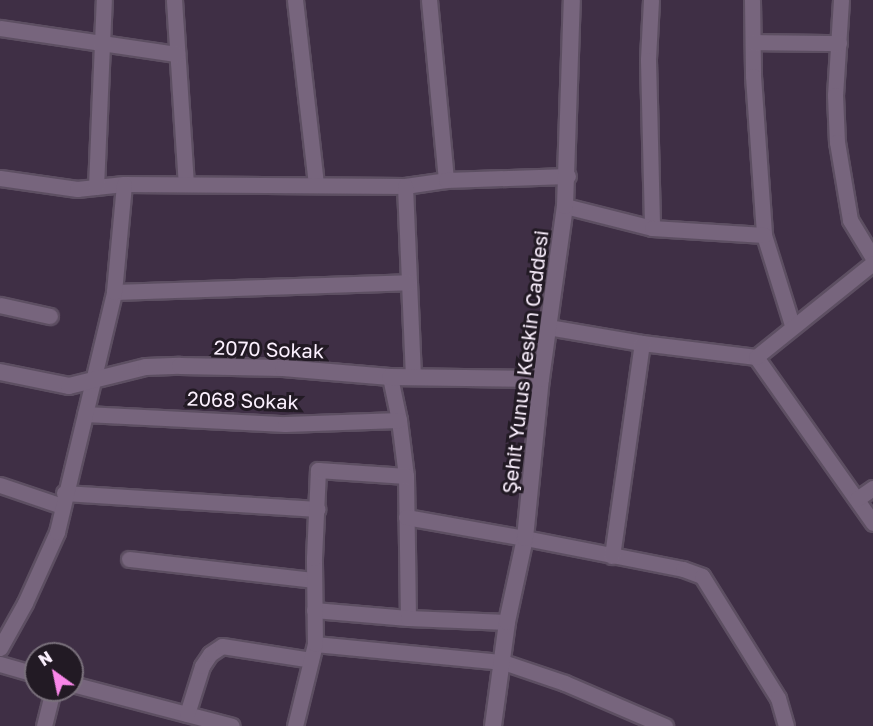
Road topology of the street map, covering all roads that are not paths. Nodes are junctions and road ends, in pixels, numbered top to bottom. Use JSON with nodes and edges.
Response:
{"nodes":[{"id":1,"x":104,"y":0,"type":"edge"},
{"id":2,"x":174,"y":0,"type":"edge"},
{"id":3,"x":295,"y":0,"type":"edge"},
{"id":4,"x":429,"y":0,"type":"edge"},
{"id":5,"x":572,"y":0,"type":"edge"},
{"id":6,"x":651,"y":0,"type":"edge"},
{"id":7,"x":752,"y":0,"type":"edge"},
{"id":8,"x":841,"y":0,"type":"edge"},
{"id":9,"x":0,"y":28,"type":"edge"},
{"id":10,"x":753,"y":42,"type":"junction"},
{"id":11,"x":103,"y":43,"type":"junction"},
{"id":12,"x":838,"y":43,"type":"junction"},
{"id":13,"x":177,"y":54,"type":"junction"},
{"id":14,"x":568,"y":176,"type":"junction"},
{"id":15,"x":0,"y":178,"type":"edge"},
{"id":16,"x":446,"y":180,"type":"junction"},
{"id":17,"x":124,"y":184,"type":"junction"},
{"id":18,"x":186,"y":184,"type":"junction"},
{"id":19,"x":316,"y":185,"type":"junction"},
{"id":20,"x":405,"y":186,"type":"junction"},
{"id":21,"x":96,"y":187,"type":"junction"},
{"id":22,"x":565,"y":206,"type":"junction"},
{"id":23,"x":652,"y":228,"type":"junction"},
{"id":24,"x":764,"y":235,"type":"junction"},
{"id":25,"x":873,"y":258,"type":"edge"},
{"id":26,"x":873,"y":263,"type":"edge"},
{"id":27,"x":408,"y":282,"type":"junction"},
{"id":28,"x":114,"y":292,"type":"junction"},
{"id":29,"x":0,"y":305,"type":"edge"},
{"id":30,"x":51,"y":316,"type":"dead end"},
{"id":31,"x":792,"y":325,"type":"junction"},
{"id":32,"x":548,"y":327,"type":"junction"},
{"id":33,"x":642,"y":343,"type":"junction"},
{"id":34,"x":756,"y":357,"type":"junction"},
{"id":35,"x":0,"y":372,"type":"edge"},
{"id":36,"x":390,"y":377,"type":"junction"},
{"id":37,"x":413,"y":377,"type":"junction"},
{"id":38,"x":541,"y":379,"type":"junction"},
{"id":39,"x":92,"y":382,"type":"junction"},
{"id":40,"x":85,"y":414,"type":"junction"},
{"id":41,"x":399,"y":420,"type":"junction"},
{"id":42,"x":406,"y":476,"type":"junction"},
{"id":43,"x":873,"y":488,"type":"edge"},
{"id":44,"x":2,"y":489,"type":"edge"},
{"id":45,"x":63,"y":500,"type":"junction"},
{"id":46,"x":857,"y":500,"type":"junction"},
{"id":47,"x":316,"y":509,"type":"junction"},
{"id":48,"x":406,"y":518,"type":"junction"},
{"id":49,"x":873,"y":523,"type":"edge"},
{"id":50,"x":525,"y":538,"type":"junction"},
{"id":51,"x":612,"y":556,"type":"junction"},
{"id":52,"x":129,"y":559,"type":"dead end"},
{"id":53,"x":314,"y":580,"type":"junction"},
{"id":54,"x":315,"y":610,"type":"junction"},
{"id":55,"x":408,"y":618,"type":"junction"},
{"id":56,"x":507,"y":622,"type":"junction"},
{"id":57,"x":315,"y":644,"type":"junction"},
{"id":58,"x":0,"y":648,"type":"edge"},
{"id":59,"x":311,"y":660,"type":"junction"},
{"id":60,"x":503,"y":662,"type":"junction"},
{"id":61,"x":0,"y":664,"type":"edge"},
{"id":62,"x":24,"y":671,"type":"edge"},
{"id":63,"x":84,"y":687,"type":"edge"},
{"id":64,"x":50,"y":702,"type":"edge"},
{"id":65,"x":193,"y":719,"type":"edge"},
{"id":66,"x":44,"y":726,"type":"edge"},
{"id":67,"x":232,"y":726,"type":"edge"},
{"id":68,"x":295,"y":726,"type":"edge"},
{"id":69,"x":493,"y":726,"type":"edge"},
{"id":70,"x":665,"y":726,"type":"edge"},
{"id":71,"x":786,"y":726,"type":"edge"}],
"edges":[{"from":1,"to":11,"type":"street"},
{"from":2,"to":13,"type":"street"},
{"from":3,"to":19,"type":"street"},
{"from":4,"to":16,"type":"street"},
{"from":5,"to":14,"type":"street","name":"Şehit Yunus Keskin Caddesi"},
{"from":6,"to":23,"type":"street"},
{"from":7,"to":10,"type":"street"},
{"from":8,"to":12,"type":"street"},
{"from":9,"to":11,"type":"street"},
{"from":10,"to":12,"type":"street"},
{"from":10,"to":24,"type":"street"},
{"from":11,"to":13,"type":"street"},
{"from":11,"to":21,"type":"street"},
{"from":12,"to":25,"type":"street"},
{"from":13,"to":18,"type":"street"},
{"from":14,"to":16,"type":"street"},
{"from":14,"to":22,"type":"street","name":"Şehit Yunus Keskin Caddesi"},
{"from":15,"to":21,"type":"street"},
{"from":16,"to":20,"type":"street"},
{"from":17,"to":18,"type":"street"},
{"from":17,"to":21,"type":"street"},
{"from":17,"to":28,"type":"street"},
{"from":18,"to":19,"type":"street"},
{"from":19,"to":20,"type":"street"},
{"from":20,"to":27,"type":"street"},
{"from":22,"to":23,"type":"street"},
{"from":22,"to":32,"type":"street","name":"Şehit Yunus Keskin Caddesi"},
{"from":23,"to":24,"type":"street"},
{"from":24,"to":31,"type":"street"},
{"from":26,"to":31,"type":"street"},
{"from":27,"to":28,"type":"street"},
{"from":27,"to":37,"type":"street"},
{"from":28,"to":39,"type":"street"},
{"from":29,"to":30,"type":"street"},
{"from":31,"to":34,"type":"street"},
{"from":32,"to":33,"type":"street"},
{"from":32,"to":38,"type":"street","name":"Şehit Yunus Keskin Caddesi"},
{"from":33,"to":34,"type":"street"},
{"from":33,"to":51,"type":"street"},
{"from":34,"to":46,"type":"street"},
{"from":35,"to":39,"type":"street","name":"2070 Sokak"},
{"from":36,"to":37,"type":"street","name":"2070 Sokak"},
{"from":36,"to":39,"type":"street","name":"2070 Sokak"},
{"from":36,"to":41,"type":"street"},
{"from":37,"to":38,"type":"street","name":"2070 Sokak"},
{"from":38,"to":50,"type":"street","name":"Şehit Yunus Keskin Caddesi"},
{"from":39,"to":40,"type":"street"},
{"from":40,"to":41,"type":"street","name":"2068 Sokak"},
{"from":40,"to":45,"type":"street"},
{"from":41,"to":42,"type":"street"},
{"from":42,"to":47,"type":"street"},
{"from":42,"to":48,"type":"street"},
{"from":43,"to":46,"type":"street"},
{"from":44,"to":45,"type":"street"},
{"from":45,"to":47,"type":"street"},
{"from":45,"to":58,"type":"street"},
{"from":46,"to":49,"type":"street"},
{"from":47,"to":53,"type":"street"},
{"from":48,"to":50,"type":"street"},
{"from":48,"to":55,"type":"street"},
{"from":50,"to":51,"type":"street"},
{"from":50,"to":56,"type":"street","name":"Şehit Yunus Keskin Caddesi"},
{"from":51,"to":71,"type":"street"},
{"from":52,"to":53,"type":"street"},
{"from":53,"to":54,"type":"street"},
{"from":54,"to":55,"type":"street"},
{"from":54,"to":57,"type":"street"},
{"from":55,"to":56,"type":"street"},
{"from":56,"to":60,"type":"street","name":"Şehit Yunus Keskin Caddesi"},
{"from":57,"to":59,"type":"street"},
{"from":57,"to":60,"type":"street"},
{"from":59,"to":65,"type":"street"},
{"from":59,"to":68,"type":"street"},
{"from":60,"to":69,"type":"street","name":"Şehit Yunus Keskin Caddesi"},
{"from":60,"to":70,"type":"street"},
{"from":61,"to":62,"type":"street"},
{"from":63,"to":65,"type":"street"},
{"from":64,"to":66,"type":"street"},
{"from":65,"to":67,"type":"street"}]}
